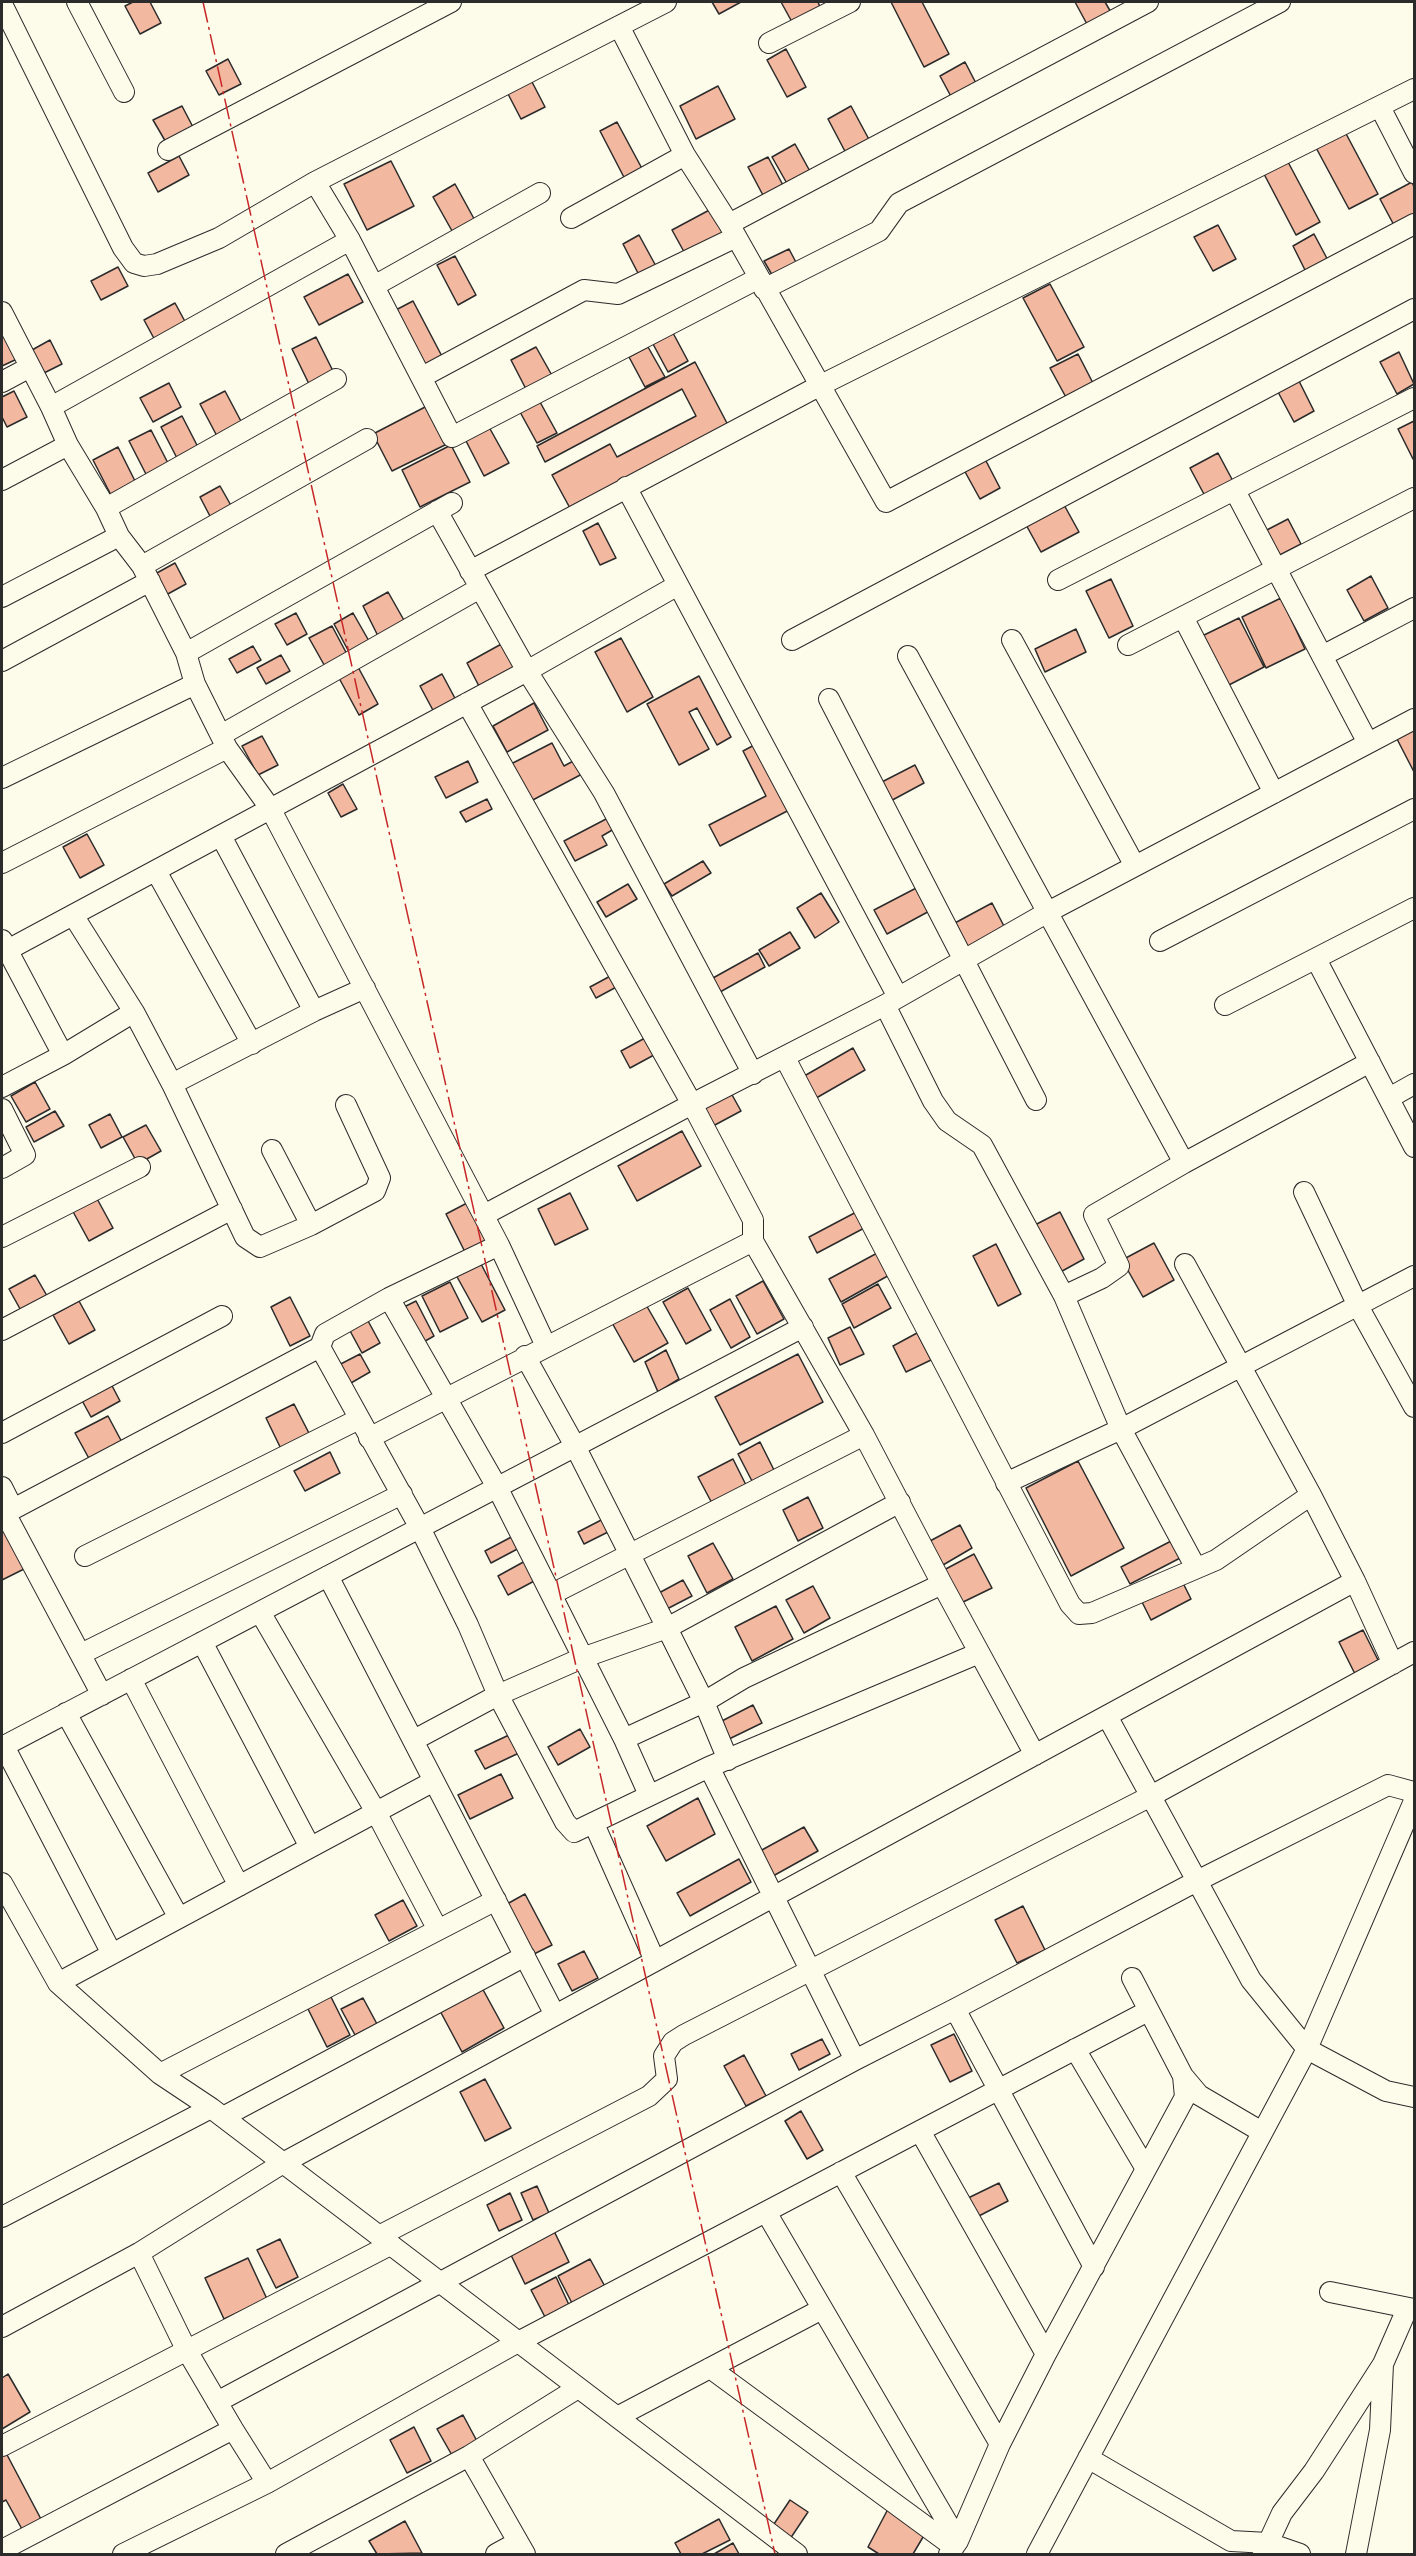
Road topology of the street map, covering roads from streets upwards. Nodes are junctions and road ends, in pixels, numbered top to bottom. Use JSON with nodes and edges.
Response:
{"nodes":[{"id":1,"x":77,"y":2,"type":"edge"},
{"id":2,"x":451,"y":2,"type":"edge"},
{"id":3,"x":666,"y":2,"type":"edge"},
{"id":4,"x":850,"y":2,"type":"edge"},
{"id":5,"x":1148,"y":2,"type":"edge"},
{"id":6,"x":1280,"y":2,"type":"edge"},
{"id":7,"x":2,"y":4,"type":"edge"},
{"id":8,"x":619,"y":26,"type":"junction"},
{"id":9,"x":769,"y":43,"type":"dead end"},
{"id":10,"x":1414,"y":89,"type":"edge"},
{"id":11,"x":124,"y":92,"type":"dead end"},
{"id":12,"x":1380,"y":107,"type":"junction"},
{"id":13,"x":168,"y":150,"type":"dead end"},
{"id":14,"x":686,"y":155,"type":"junction"},
{"id":15,"x":1414,"y":173,"type":"edge"},
{"id":16,"x":315,"y":182,"type":"junction"},
{"id":17,"x":540,"y":194,"type":"dead end"},
{"id":18,"x":572,"y":219,"type":"dead end"},
{"id":19,"x":1414,"y":224,"type":"edge"},
{"id":20,"x":732,"y":231,"type":"junction"},
{"id":21,"x":350,"y":240,"type":"junction"},
{"id":22,"x":761,"y":284,"type":"junction"},
{"id":23,"x":374,"y":286,"type":"junction"},
{"id":24,"x":1414,"y":309,"type":"edge"},
{"id":25,"x":2,"y":312,"type":"edge"},
{"id":26,"x":30,"y":367,"type":"junction"},
{"id":27,"x":422,"y":377,"type":"junction"},
{"id":28,"x":336,"y":379,"type":"dead end"},
{"id":29,"x":2,"y":382,"type":"edge"},
{"id":30,"x":819,"y":387,"type":"junction"},
{"id":31,"x":1414,"y":398,"type":"edge"},
{"id":32,"x":51,"y":407,"type":"junction"},
{"id":33,"x":367,"y":439,"type":"dead end"},
{"id":34,"x":68,"y":445,"type":"junction"},
{"id":35,"x":2,"y":480,"type":"edge"},
{"id":36,"x":626,"y":487,"type":"junction"},
{"id":37,"x":1235,"y":491,"type":"junction"},
{"id":38,"x":1414,"y":498,"type":"edge"},
{"id":39,"x":106,"y":508,"type":"junction"},
{"id":40,"x":119,"y":536,"type":"junction"},
{"id":41,"x":1277,"y":570,"type":"junction"},
{"id":42,"x":470,"y":571,"type":"junction"},
{"id":43,"x":146,"y":573,"type":"junction"},
{"id":44,"x":1058,"y":580,"type":"dead end"},
{"id":45,"x":678,"y":585,"type":"junction"},
{"id":46,"x":480,"y":588,"type":"junction"},
{"id":47,"x":2,"y":597,"type":"edge"},
{"id":48,"x":1414,"y":608,"type":"edge"},
{"id":49,"x":1183,"y":618,"type":"junction"},
{"id":50,"x":792,"y":640,"type":"dead end"},
{"id":51,"x":1012,"y":640,"type":"dead end"},
{"id":52,"x":1128,"y":645,"type":"dead end"},
{"id":53,"x":186,"y":653,"type":"junction"},
{"id":54,"x":908,"y":656,"type":"dead end"},
{"id":55,"x":1322,"y":656,"type":"junction"},
{"id":56,"x":2,"y":661,"type":"edge"},
{"id":57,"x":526,"y":671,"type":"junction"},
{"id":58,"x":195,"y":684,"type":"junction"},
{"id":59,"x":829,"y":699,"type":"dead end"},
{"id":60,"x":467,"y":703,"type":"junction"},
{"id":61,"x":1414,"y":719,"type":"edge"},
{"id":62,"x":224,"y":741,"type":"junction"},
{"id":63,"x":1368,"y":743,"type":"junction"},
{"id":64,"x":2,"y":778,"type":"edge"},
{"id":65,"x":1274,"y":793,"type":"junction"},
{"id":66,"x":270,"y":808,"type":"junction"},
{"id":67,"x":1414,"y":809,"type":"edge"},
{"id":68,"x":221,"y":836,"type":"junction"},
{"id":69,"x":2,"y":863,"type":"edge"},
{"id":70,"x":1135,"y":866,"type":"junction"},
{"id":71,"x":156,"y":871,"type":"junction"},
{"id":72,"x":1414,"y":908,"type":"edge"},
{"id":73,"x":1048,"y":912,"type":"junction"},
{"id":74,"x":73,"y":915,"type":"junction"},
{"id":75,"x":1160,"y":941,"type":"dead end"},
{"id":76,"x":3,"y":948,"type":"edge"},
{"id":77,"x":1316,"y":959,"type":"junction"},
{"id":78,"x":964,"y":962,"type":"junction"},
{"id":79,"x":364,"y":988,"type":"junction"},
{"id":80,"x":892,"y":1001,"type":"junction"},
{"id":81,"x":1225,"y":1005,"type":"dead end"},
{"id":82,"x":314,"y":1011,"type":"junction"},
{"id":83,"x":134,"y":1012,"type":"junction"},
{"id":84,"x":252,"y":1044,"type":"junction"},
{"id":85,"x":63,"y":1055,"type":"junction"},
{"id":86,"x":785,"y":1058,"type":"junction"},
{"id":87,"x":1370,"y":1062,"type":"junction"},
{"id":88,"x":753,"y":1074,"type":"junction"},
{"id":89,"x":172,"y":1084,"type":"junction"},
{"id":90,"x":1414,"y":1084,"type":"edge"},
{"id":91,"x":2,"y":1087,"type":"edge"},
{"id":92,"x":1389,"y":1098,"type":"junction"},
{"id":93,"x":1036,"y":1100,"type":"dead end"},
{"id":94,"x":692,"y":1104,"type":"junction"},
{"id":95,"x":346,"y":1105,"type":"dead end"},
{"id":96,"x":2,"y":1109,"type":"edge"},
{"id":97,"x":1414,"y":1147,"type":"edge"},
{"id":98,"x":272,"y":1150,"type":"dead end"},
{"id":99,"x":1184,"y":1163,"type":"junction"},
{"id":100,"x":140,"y":1167,"type":"dead end"},
{"id":101,"x":2,"y":1168,"type":"edge"},
{"id":102,"x":1304,"y":1192,"type":"dead end"},
{"id":103,"x":232,"y":1209,"type":"junction"},
{"id":104,"x":484,"y":1215,"type":"junction"},
{"id":105,"x":311,"y":1224,"type":"junction"},
{"id":106,"x":2,"y":1237,"type":"edge"},
{"id":107,"x":753,"y":1241,"type":"junction"},
{"id":108,"x":499,"y":1245,"type":"junction"},
{"id":109,"x":1185,"y":1264,"type":"dead end"},
{"id":110,"x":1414,"y":1276,"type":"edge"},
{"id":111,"x":1064,"y":1296,"type":"junction"},
{"id":112,"x":389,"y":1298,"type":"junction"},
{"id":113,"x":1358,"y":1306,"type":"junction"},
{"id":114,"x":222,"y":1316,"type":"dead end"},
{"id":115,"x":803,"y":1327,"type":"junction"},
{"id":116,"x":2,"y":1330,"type":"edge"},
{"id":117,"x":546,"y":1346,"type":"junction"},
{"id":118,"x":320,"y":1347,"type":"junction"},
{"id":119,"x":525,"y":1356,"type":"junction"},
{"id":120,"x":1241,"y":1366,"type":"junction"},
{"id":121,"x":448,"y":1397,"type":"junction"},
{"id":122,"x":1414,"y":1407,"type":"edge"},
{"id":123,"x":359,"y":1419,"type":"junction"},
{"id":124,"x":1121,"y":1429,"type":"junction"},
{"id":125,"x":2,"y":1433,"type":"edge"},
{"id":126,"x":864,"y":1435,"type":"junction"},
{"id":127,"x":369,"y":1438,"type":"junction"},
{"id":128,"x":574,"y":1446,"type":"junction"},
{"id":129,"x":1006,"y":1483,"type":"junction"},
{"id":130,"x":2,"y":1487,"type":"edge"},
{"id":131,"x":497,"y":1487,"type":"junction"},
{"id":132,"x":402,"y":1494,"type":"junction"},
{"id":133,"x":1311,"y":1495,"type":"junction"},
{"id":134,"x":900,"y":1503,"type":"junction"},
{"id":135,"x":7,"y":1513,"type":"edge"},
{"id":136,"x":420,"y":1528,"type":"junction"},
{"id":137,"x":85,"y":1556,"type":"dead end"},
{"id":138,"x":630,"y":1556,"type":"junction"},
{"id":139,"x":1196,"y":1568,"type":"junction"},
{"id":140,"x":328,"y":1576,"type":"junction"},
{"id":141,"x":1354,"y":1581,"type":"junction"},
{"id":142,"x":942,"y":1584,"type":"junction"},
{"id":143,"x":552,"y":1594,"type":"junction"},
{"id":144,"x":260,"y":1612,"type":"junction"},
{"id":145,"x":667,"y":1629,"type":"junction"},
{"id":146,"x":202,"y":1642,"type":"junction"},
{"id":147,"x":1414,"y":1652,"type":"edge"},
{"id":148,"x":979,"y":1653,"type":"junction"},
{"id":149,"x":81,"y":1654,"type":"junction"},
{"id":150,"x":582,"y":1658,"type":"junction"},
{"id":151,"x":1393,"y":1664,"type":"junction"},
{"id":152,"x":131,"y":1679,"type":"junction"},
{"id":153,"x":102,"y":1695,"type":"junction"},
{"id":154,"x":498,"y":1695,"type":"junction"},
{"id":155,"x":704,"y":1702,"type":"junction"},
{"id":156,"x":66,"y":1713,"type":"junction"},
{"id":157,"x":1107,"y":1716,"type":"junction"},
{"id":158,"x":624,"y":1739,"type":"junction"},
{"id":159,"x":414,"y":1740,"type":"junction"},
{"id":160,"x":3,"y":1747,"type":"edge"},
{"id":161,"x":1035,"y":1755,"type":"junction"},
{"id":162,"x":728,"y":1760,"type":"junction"},
{"id":163,"x":709,"y":1767,"type":"junction"},
{"id":164,"x":434,"y":1780,"type":"junction"},
{"id":165,"x":1414,"y":1792,"type":"edge"},
{"id":166,"x":649,"y":1795,"type":"junction"},
{"id":167,"x":1151,"y":1796,"type":"junction"},
{"id":168,"x":1414,"y":1801,"type":"edge"},
{"id":169,"x":376,"y":1812,"type":"junction"},
{"id":170,"x":594,"y":1824,"type":"junction"},
{"id":171,"x":310,"y":1847,"type":"junction"},
{"id":172,"x":1195,"y":1882,"type":"junction"},
{"id":173,"x":2,"y":1883,"type":"edge"},
{"id":174,"x":238,"y":1886,"type":"junction"},
{"id":175,"x":774,"y":1897,"type":"junction"},
{"id":176,"x":496,"y":1900,"type":"junction"},
{"id":177,"x":179,"y":1918,"type":"junction"},
{"id":178,"x":438,"y":1930,"type":"junction"},
{"id":179,"x":112,"y":1954,"type":"junction"},
{"id":180,"x":525,"y":1956,"type":"junction"},
{"id":181,"x":655,"y":1961,"type":"junction"},
{"id":182,"x":811,"y":1971,"type":"junction"},
{"id":183,"x":1132,"y":1978,"type":"dead end"},
{"id":184,"x":58,"y":1983,"type":"junction"},
{"id":185,"x":955,"y":2009,"type":"junction"},
{"id":186,"x":1148,"y":2011,"type":"junction"},
{"id":187,"x":555,"y":2015,"type":"junction"},
{"id":188,"x":1075,"y":2049,"type":"junction"},
{"id":189,"x":1307,"y":2049,"type":"junction"},
{"id":190,"x":855,"y":2060,"type":"junction"},
{"id":191,"x":160,"y":2074,"type":"junction"},
{"id":192,"x":1183,"y":2076,"type":"junction"},
{"id":193,"x":997,"y":2091,"type":"junction"},
{"id":194,"x":1414,"y":2097,"type":"edge"},
{"id":195,"x":217,"y":2112,"type":"junction"},
{"id":196,"x":920,"y":2131,"type":"junction"},
{"id":197,"x":1262,"y":2132,"type":"junction"},
{"id":198,"x":283,"y":2163,"type":"junction"},
{"id":199,"x":1146,"y":2169,"type":"junction"},
{"id":200,"x":841,"y":2172,"type":"junction"},
{"id":201,"x":766,"y":2212,"type":"junction"},
{"id":202,"x":2,"y":2217,"type":"edge"},
{"id":203,"x":385,"y":2240,"type":"junction"},
{"id":204,"x":140,"y":2253,"type":"junction"},
{"id":205,"x":1094,"y":2266,"type":"junction"},
{"id":206,"x":440,"y":2283,"type":"junction"},
{"id":207,"x":1330,"y":2292,"type":"dead end"},
{"id":208,"x":822,"y":2309,"type":"junction"},
{"id":209,"x":1411,"y":2309,"type":"edge"},
{"id":210,"x":2,"y":2327,"type":"edge"},
{"id":211,"x":518,"y":2342,"type":"junction"},
{"id":212,"x":186,"y":2349,"type":"junction"},
{"id":213,"x":1046,"y":2354,"type":"junction"},
{"id":214,"x":1383,"y":2364,"type":"junction"},
{"id":215,"x":710,"y":2368,"type":"junction"},
{"id":216,"x":578,"y":2388,"type":"junction"},
{"id":217,"x":217,"y":2402,"type":"junction"},
{"id":218,"x":617,"y":2417,"type":"junction"},
{"id":219,"x":232,"y":2429,"type":"junction"},
{"id":220,"x":1000,"y":2444,"type":"junction"},
{"id":221,"x":2,"y":2446,"type":"edge"},
{"id":222,"x":470,"y":2456,"type":"junction"},
{"id":223,"x":1088,"y":2458,"type":"junction"},
{"id":224,"x":267,"y":2482,"type":"junction"},
{"id":225,"x":521,"y":2548,"type":"edge"},
{"id":226,"x":954,"y":2548,"type":"edge"},
{"id":227,"x":1265,"y":2549,"type":"edge"},
{"id":228,"x":2,"y":2550,"type":"edge"},
{"id":229,"x":146,"y":2550,"type":"edge"},
{"id":230,"x":123,"y":2554,"type":"edge"},
{"id":231,"x":286,"y":2554,"type":"edge"},
{"id":232,"x":496,"y":2554,"type":"edge"},
{"id":233,"x":797,"y":2554,"type":"edge"},
{"id":234,"x":1037,"y":2554,"type":"edge"},
{"id":235,"x":1300,"y":2554,"type":"edge"},
{"id":236,"x":1356,"y":2554,"type":"edge"}],
"edges":[{"from":1,"to":11,"type":"street"},
{"from":2,"to":13,"type":"street"},
{"from":3,"to":8,"type":"street"},
{"from":4,"to":9,"type":"street"},
{"from":5,"to":20,"type":"street"},
{"from":6,"to":22,"type":"street"},
{"from":7,"to":16,"type":"street"},
{"from":8,"to":14,"type":"street"},
{"from":8,"to":16,"type":"street"},
{"from":10,"to":12,"type":"street"},
{"from":12,"to":15,"type":"street"},
{"from":12,"to":30,"type":"street"},
{"from":14,"to":18,"type":"street"},
{"from":14,"to":20,"type":"street"},
{"from":16,"to":21,"type":"street"},
{"from":17,"to":23,"type":"street"},
{"from":19,"to":30,"type":"street"},
{"from":20,"to":22,"type":"street"},
{"from":20,"to":27,"type":"street"},
{"from":21,"to":23,"type":"street"},
{"from":21,"to":32,"type":"street"},
{"from":22,"to":27,"type":"street"},
{"from":22,"to":30,"type":"street"},
{"from":23,"to":27,"type":"street"},
{"from":24,"to":50,"type":"street"},
{"from":25,"to":26,"type":"street"},
{"from":26,"to":29,"type":"street"},
{"from":26,"to":32,"type":"street"},
{"from":28,"to":39,"type":"street"},
{"from":30,"to":36,"type":"street"},
{"from":31,"to":37,"type":"street"},
{"from":32,"to":34,"type":"street"},
{"from":33,"to":43,"type":"street"},
{"from":34,"to":35,"type":"street"},
{"from":34,"to":39,"type":"street"},
{"from":36,"to":42,"type":"street"},
{"from":36,"to":45,"type":"street"},
{"from":37,"to":41,"type":"street"},
{"from":37,"to":44,"type":"street"},
{"from":38,"to":41,"type":"street"},
{"from":39,"to":40,"type":"street"},
{"from":40,"to":43,"type":"street"},
{"from":40,"to":47,"type":"street"},
{"from":41,"to":49,"type":"street"},
{"from":41,"to":55,"type":"street"},
{"from":42,"to":46,"type":"street"},
{"from":42,"to":53,"type":"street"},
{"from":43,"to":53,"type":"street"},
{"from":43,"to":56,"type":"street"},
{"from":45,"to":57,"type":"street"},
{"from":45,"to":80,"type":"street"},
{"from":46,"to":57,"type":"street"},
{"from":46,"to":62,"type":"street"},
{"from":48,"to":55,"type":"street"},
{"from":49,"to":52,"type":"street"},
{"from":49,"to":65,"type":"street"},
{"from":51,"to":70,"type":"street"},
{"from":53,"to":58,"type":"street"},
{"from":54,"to":73,"type":"street"},
{"from":55,"to":63,"type":"street"},
{"from":57,"to":60,"type":"street"},
{"from":57,"to":88,"type":"street"},
{"from":58,"to":62,"type":"street"},
{"from":58,"to":64,"type":"street"},
{"from":59,"to":78,"type":"street"},
{"from":60,"to":66,"type":"street"},
{"from":60,"to":94,"type":"street"},
{"from":61,"to":63,"type":"street"},
{"from":62,"to":66,"type":"street"},
{"from":62,"to":69,"type":"street"},
{"from":63,"to":65,"type":"street"},
{"from":65,"to":70,"type":"street"},
{"from":66,"to":68,"type":"street"},
{"from":66,"to":79,"type":"street"},
{"from":67,"to":75,"type":"street"},
{"from":68,"to":71,"type":"street"},
{"from":68,"to":82,"type":"street"},
{"from":70,"to":73,"type":"street"},
{"from":71,"to":74,"type":"street"},
{"from":71,"to":84,"type":"street"},
{"from":72,"to":77,"type":"street"},
{"from":73,"to":78,"type":"street"},
{"from":73,"to":99,"type":"street"},
{"from":74,"to":76,"type":"street"},
{"from":74,"to":83,"type":"street"},
{"from":76,"to":85,"type":"street"},
{"from":77,"to":81,"type":"street"},
{"from":77,"to":87,"type":"street"},
{"from":78,"to":80,"type":"street"},
{"from":78,"to":93,"type":"street"},
{"from":79,"to":82,"type":"street"},
{"from":79,"to":104,"type":"street"},
{"from":80,"to":86,"type":"street"},
{"from":80,"to":111,"type":"street"},
{"from":82,"to":84,"type":"street"},
{"from":83,"to":85,"type":"street"},
{"from":83,"to":89,"type":"street"},
{"from":84,"to":89,"type":"street"},
{"from":85,"to":91,"type":"street"},
{"from":86,"to":88,"type":"street"},
{"from":86,"to":129,"type":"street"},
{"from":87,"to":92,"type":"street"},
{"from":87,"to":99,"type":"street"},
{"from":88,"to":94,"type":"street"},
{"from":89,"to":103,"type":"street"},
{"from":90,"to":92,"type":"street"},
{"from":92,"to":97,"type":"street"},
{"from":94,"to":104,"type":"street"},
{"from":94,"to":107,"type":"street"},
{"from":95,"to":105,"type":"street"},
{"from":96,"to":101,"type":"street"},
{"from":98,"to":105,"type":"street"},
{"from":99,"to":111,"type":"street"},
{"from":100,"to":106,"type":"street"},
{"from":102,"to":113,"type":"street"},
{"from":103,"to":105,"type":"street"},
{"from":103,"to":116,"type":"street"},
{"from":104,"to":108,"type":"street"},
{"from":107,"to":115,"type":"street"},
{"from":107,"to":117,"type":"street"},
{"from":108,"to":112,"type":"street"},
{"from":108,"to":117,"type":"street"},
{"from":109,"to":120,"type":"street"},
{"from":110,"to":113,"type":"street"},
{"from":111,"to":124,"type":"street"},
{"from":112,"to":118,"type":"street"},
{"from":112,"to":121,"type":"street"},
{"from":113,"to":120,"type":"street"},
{"from":113,"to":122,"type":"street"},
{"from":114,"to":125,"type":"street"},
{"from":115,"to":126,"type":"street"},
{"from":115,"to":128,"type":"street"},
{"from":117,"to":119,"type":"street"},
{"from":118,"to":123,"type":"street"},
{"from":118,"to":135,"type":"street"},
{"from":119,"to":121,"type":"street"},
{"from":119,"to":128,"type":"street"},
{"from":120,"to":124,"type":"street"},
{"from":120,"to":133,"type":"street"},
{"from":121,"to":127,"type":"street"},
{"from":121,"to":131,"type":"street"},
{"from":123,"to":127,"type":"street"},
{"from":123,"to":137,"type":"street"},
{"from":124,"to":129,"type":"street"},
{"from":124,"to":139,"type":"street"},
{"from":126,"to":134,"type":"street"},
{"from":126,"to":138,"type":"street"},
{"from":127,"to":132,"type":"street"},
{"from":128,"to":131,"type":"street"},
{"from":128,"to":138,"type":"street"},
{"from":129,"to":139,"type":"street"},
{"from":130,"to":135,"type":"street"},
{"from":131,"to":136,"type":"street"},
{"from":131,"to":143,"type":"street"},
{"from":132,"to":136,"type":"street"},
{"from":132,"to":149,"type":"street"},
{"from":133,"to":139,"type":"street"},
{"from":133,"to":141,"type":"street"},
{"from":134,"to":142,"type":"street"},
{"from":134,"to":145,"type":"street"},
{"from":135,"to":149,"type":"street"},
{"from":136,"to":140,"type":"street"},
{"from":136,"to":154,"type":"street"},
{"from":138,"to":143,"type":"street"},
{"from":138,"to":145,"type":"street"},
{"from":140,"to":144,"type":"street"},
{"from":140,"to":159,"type":"street"},
{"from":141,"to":151,"type":"street"},
{"from":141,"to":157,"type":"street"},
{"from":142,"to":148,"type":"street"},
{"from":142,"to":155,"type":"street"},
{"from":143,"to":150,"type":"street"},
{"from":144,"to":146,"type":"street"},
{"from":144,"to":169,"type":"street"},
{"from":145,"to":150,"type":"street"},
{"from":145,"to":155,"type":"street"},
{"from":146,"to":152,"type":"street"},
{"from":146,"to":171,"type":"street"},
{"from":147,"to":151,"type":"street"},
{"from":148,"to":161,"type":"street"},
{"from":148,"to":162,"type":"street"},
{"from":149,"to":153,"type":"street"},
{"from":150,"to":154,"type":"street"},
{"from":150,"to":158,"type":"street"},
{"from":151,"to":167,"type":"street"},
{"from":152,"to":153,"type":"street"},
{"from":152,"to":174,"type":"street"},
{"from":153,"to":156,"type":"street"},
{"from":154,"to":159,"type":"street"},
{"from":154,"to":170,"type":"street"},
{"from":155,"to":158,"type":"street"},
{"from":155,"to":162,"type":"street"},
{"from":156,"to":160,"type":"street"},
{"from":156,"to":177,"type":"street"},
{"from":157,"to":161,"type":"street"},
{"from":157,"to":167,"type":"street"},
{"from":158,"to":166,"type":"street"},
{"from":159,"to":164,"type":"street"},
{"from":160,"to":179,"type":"street"},
{"from":161,"to":175,"type":"street"},
{"from":162,"to":163,"type":"street"},
{"from":163,"to":166,"type":"street"},
{"from":163,"to":175,"type":"street"},
{"from":164,"to":169,"type":"street"},
{"from":164,"to":176,"type":"street"},
{"from":165,"to":172,"type":"street"},
{"from":166,"to":170,"type":"street"},
{"from":167,"to":172,"type":"street"},
{"from":167,"to":182,"type":"street"},
{"from":168,"to":189,"type":"street"},
{"from":169,"to":171,"type":"street"},
{"from":169,"to":178,"type":"street"},
{"from":170,"to":181,"type":"street"},
{"from":171,"to":174,"type":"street"},
{"from":172,"to":185,"type":"street"},
{"from":172,"to":189,"type":"street"},
{"from":173,"to":184,"type":"street"},
{"from":174,"to":177,"type":"street"},
{"from":175,"to":181,"type":"street"},
{"from":175,"to":182,"type":"street"},
{"from":176,"to":178,"type":"street"},
{"from":176,"to":180,"type":"street"},
{"from":177,"to":179,"type":"street"},
{"from":178,"to":191,"type":"street"},
{"from":179,"to":184,"type":"street"},
{"from":180,"to":187,"type":"street"},
{"from":180,"to":195,"type":"street"},
{"from":181,"to":187,"type":"street"},
{"from":182,"to":190,"type":"street"},
{"from":182,"to":203,"type":"street"},
{"from":183,"to":186,"type":"street"},
{"from":184,"to":191,"type":"street"},
{"from":185,"to":190,"type":"street"},
{"from":185,"to":193,"type":"street"},
{"from":186,"to":188,"type":"street"},
{"from":186,"to":192,"type":"street"},
{"from":187,"to":198,"type":"street"},
{"from":188,"to":193,"type":"street"},
{"from":188,"to":199,"type":"street"},
{"from":189,"to":194,"type":"street"},
{"from":189,"to":197,"type":"street"},
{"from":190,"to":206,"type":"street"},
{"from":191,"to":195,"type":"street"},
{"from":192,"to":197,"type":"street"},
{"from":192,"to":199,"type":"street"},
{"from":193,"to":196,"type":"street"},
{"from":193,"to":205,"type":"street"},
{"from":195,"to":198,"type":"street"},
{"from":195,"to":202,"type":"street"},
{"from":196,"to":200,"type":"street"},
{"from":196,"to":213,"type":"street"},
{"from":197,"to":223,"type":"street"},
{"from":198,"to":203,"type":"street"},
{"from":198,"to":204,"type":"street"},
{"from":199,"to":205,"type":"street"},
{"from":200,"to":201,"type":"street"},
{"from":200,"to":220,"type":"street"},
{"from":201,"to":208,"type":"street"},
{"from":201,"to":211,"type":"street"},
{"from":203,"to":206,"type":"street"},
{"from":203,"to":212,"type":"street"},
{"from":204,"to":210,"type":"street"},
{"from":204,"to":212,"type":"street"},
{"from":205,"to":213,"type":"street"},
{"from":206,"to":211,"type":"street"},
{"from":206,"to":217,"type":"street"},
{"from":207,"to":209,"type":"street"},
{"from":208,"to":215,"type":"street"},
{"from":208,"to":226,"type":"street"},
{"from":209,"to":214,"type":"street"},
{"from":211,"to":216,"type":"street"},
{"from":211,"to":224,"type":"street"},
{"from":212,"to":217,"type":"street"},
{"from":212,"to":221,"type":"street"},
{"from":213,"to":220,"type":"street"},
{"from":214,"to":227,"type":"street"},
{"from":214,"to":236,"type":"street"},
{"from":215,"to":218,"type":"street"},
{"from":215,"to":226,"type":"street"},
{"from":216,"to":218,"type":"street"},
{"from":216,"to":222,"type":"street"},
{"from":217,"to":219,"type":"street"},
{"from":218,"to":233,"type":"street"},
{"from":219,"to":224,"type":"street"},
{"from":219,"to":228,"type":"street"},
{"from":220,"to":226,"type":"street"},
{"from":222,"to":225,"type":"street"},
{"from":222,"to":231,"type":"street"},
{"from":223,"to":227,"type":"street"},
{"from":223,"to":234,"type":"street"},
{"from":224,"to":229,"type":"street"},
{"from":225,"to":232,"type":"street"},
{"from":227,"to":235,"type":"street"},
{"from":229,"to":230,"type":"street"}]}
